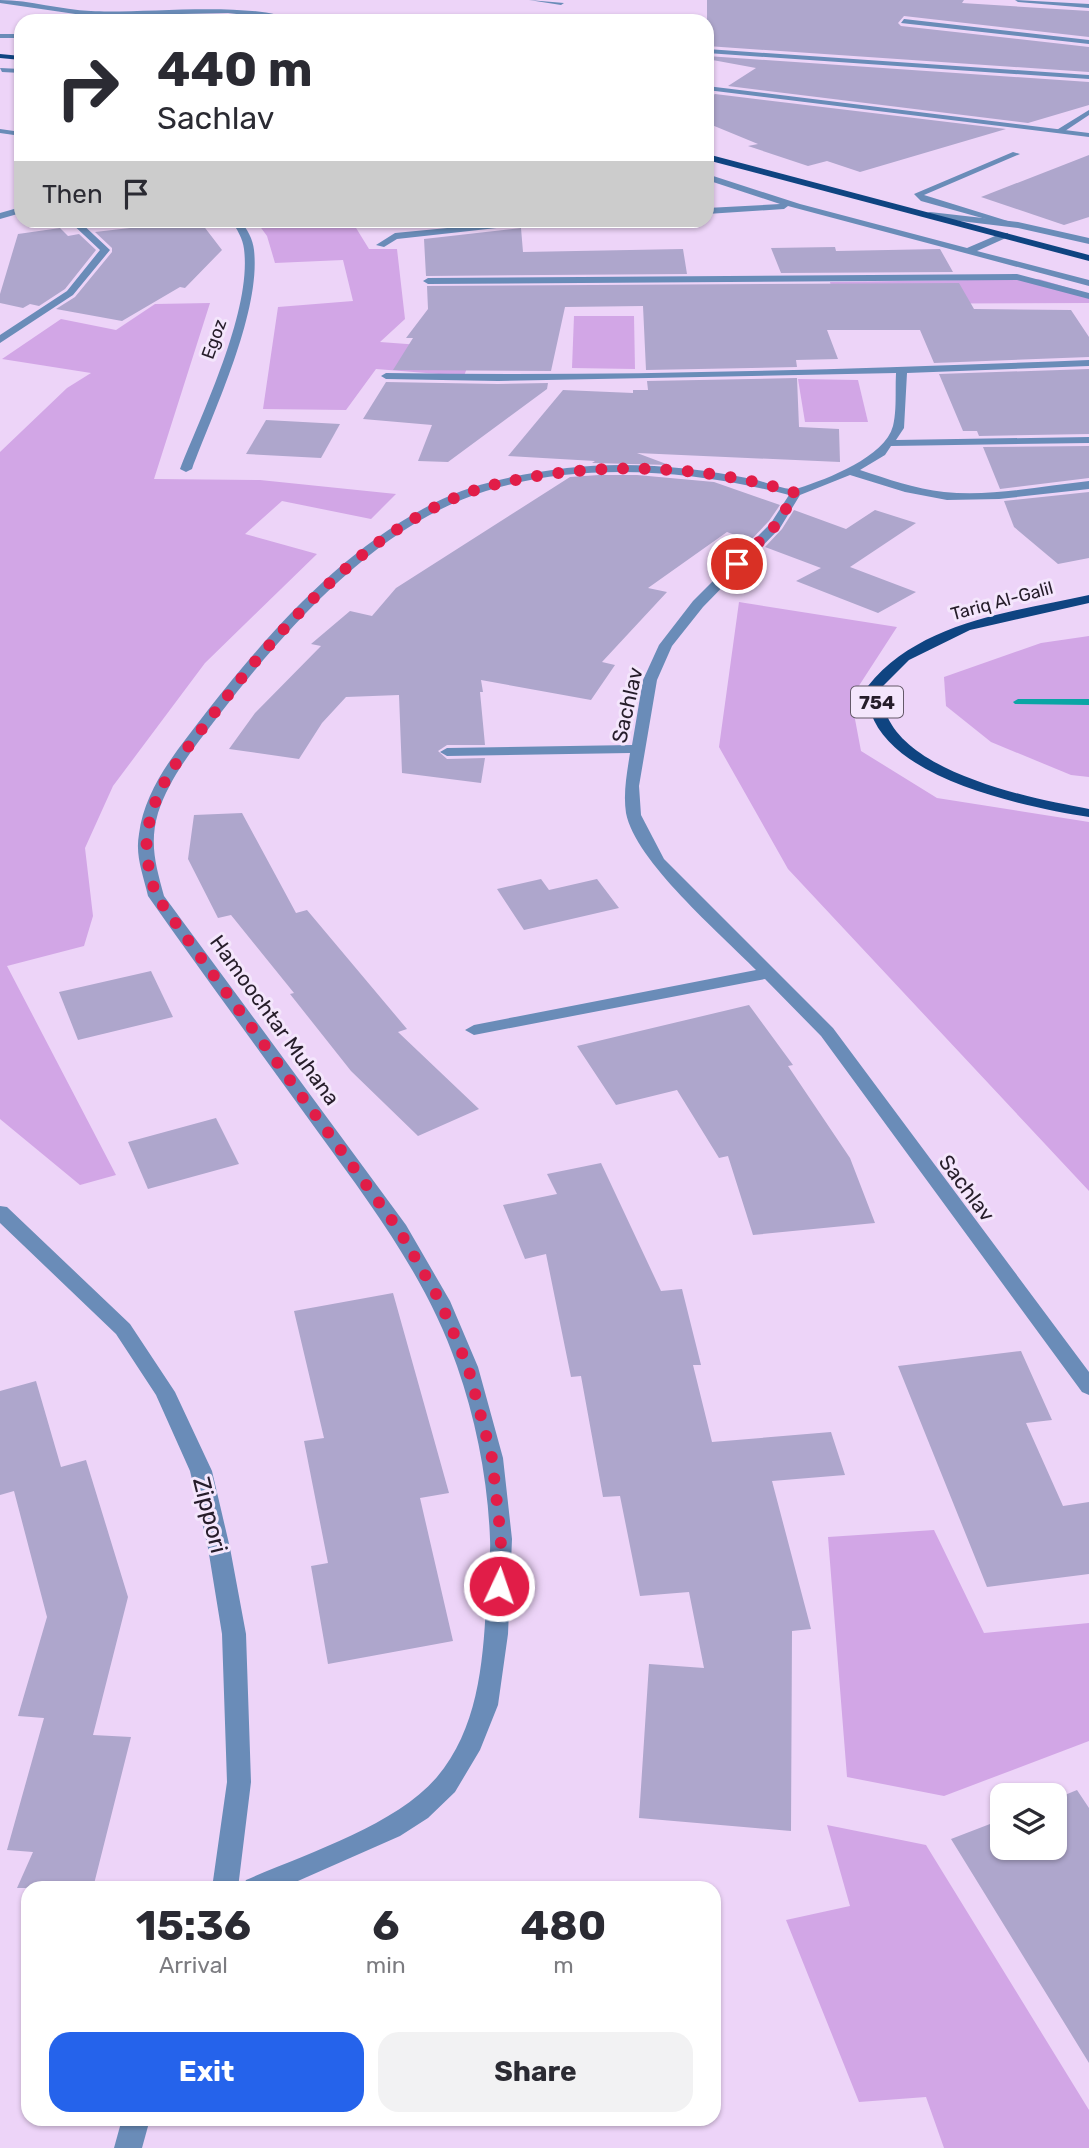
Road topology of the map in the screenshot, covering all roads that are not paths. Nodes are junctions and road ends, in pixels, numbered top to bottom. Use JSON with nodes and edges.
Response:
{"nodes":[{"id":1,"x":532,"y":0,"type":"edge"},
{"id":2,"x":1018,"y":0,"type":"edge"},
{"id":3,"x":0,"y":1,"type":"edge"},
{"id":4,"x":189,"y":2,"type":"dead end"},
{"id":5,"x":561,"y":3,"type":"dead end"},
{"id":6,"x":1089,"y":6,"type":"edge"},
{"id":7,"x":218,"y":11,"type":"junction"},
{"id":8,"x":254,"y":14,"type":"edge"},
{"id":9,"x":904,"y":21,"type":"dead end"},
{"id":10,"x":1089,"y":42,"type":"edge"},
{"id":11,"x":714,"y":51,"type":"edge"},
{"id":12,"x":1089,"y":77,"type":"edge"},
{"id":13,"x":714,"y":89,"type":"edge"},
{"id":14,"x":1089,"y":112,"type":"edge"},
{"id":15,"x":1059,"y":131,"type":"junction"},
{"id":16,"x":1089,"y":135,"type":"edge"},
{"id":17,"x":1016,"y":154,"type":"dead end"},
{"id":18,"x":714,"y":159,"type":"edge"},
{"id":19,"x":714,"y":179,"type":"edge"},
{"id":20,"x":797,"y":206,"type":"junction"},
{"id":21,"x":714,"y":211,"type":"edge"},
{"id":22,"x":930,"y":215,"type":"junction"},
{"id":23,"x":1009,"y":224,"type":"junction"},
{"id":24,"x":81,"y":228,"type":"edge"},
{"id":25,"x":242,"y":228,"type":"edge"},
{"id":26,"x":459,"y":228,"type":"edge"},
{"id":27,"x":1004,"y":235,"type":"junction"},
{"id":28,"x":1089,"y":241,"type":"edge"},
{"id":29,"x":381,"y":245,"type":"dead end"},
{"id":30,"x":968,"y":251,"type":"junction"},
{"id":31,"x":1089,"y":258,"type":"edge"},
{"id":32,"x":428,"y":281,"type":"dead end"},
{"id":33,"x":1089,"y":283,"type":"edge"},
{"id":34,"x":1089,"y":296,"type":"edge"},
{"id":35,"x":0,"y":340,"type":"edge"},
{"id":36,"x":1089,"y":363,"type":"edge"},
{"id":37,"x":902,"y":370,"type":"junction"},
{"id":38,"x":386,"y":376,"type":"dead end"},
{"id":39,"x":1089,"y":440,"type":"edge"},
{"id":40,"x":890,"y":443,"type":"junction"},
{"id":41,"x":186,"y":469,"type":"dead end"},
{"id":42,"x":847,"y":470,"type":"junction"},
{"id":43,"x":1089,"y":485,"type":"edge"},
{"id":44,"x":796,"y":493,"type":"junction"},
{"id":45,"x":1089,"y":599,"type":"edge"},
{"id":46,"x":638,"y":749,"type":"junction"},
{"id":47,"x":447,"y":752,"type":"dead end"},
{"id":48,"x":1089,"y":813,"type":"edge"},
{"id":49,"x":768,"y":973,"type":"junction"},
{"id":50,"x":474,"y":1030,"type":"dead end"},
{"id":51,"x":0,"y":1212,"type":"edge"},
{"id":52,"x":1089,"y":1387,"type":"edge"},
{"id":53,"x":226,"y":1881,"type":"edge"},
{"id":54,"x":271,"y":1881,"type":"edge"},
{"id":55,"x":134,"y":2126,"type":"edge"},
{"id":56,"x":128,"y":2148,"type":"edge"}],
"edges":[{"from":1,"to":5,"type":"street"},
{"from":2,"to":6,"type":"street"},
{"from":3,"to":7,"type":"street"},
{"from":4,"to":7,"type":"street"},
{"from":7,"to":8,"type":"street"},
{"from":9,"to":10,"type":"street"},
{"from":11,"to":12,"type":"street"},
{"from":13,"to":15,"type":"street"},
{"from":14,"to":15,"type":"street"},
{"from":15,"to":16,"type":"street"},
{"from":17,"to":23,"type":"street"},
{"from":18,"to":22,"type":"main road"},
{"from":19,"to":20,"type":"street"},
{"from":20,"to":21,"type":"street"},
{"from":20,"to":30,"type":"street"},
{"from":22,"to":23,"type":"street"},
{"from":22,"to":27,"type":"main road"},
{"from":23,"to":28,"type":"street"},
{"from":24,"to":35,"type":"street"},
{"from":25,"to":41,"type":"street","name":"Egoz"},
{"from":26,"to":29,"type":"street"},
{"from":27,"to":30,"type":"street"},
{"from":27,"to":31,"type":"main road"},
{"from":30,"to":33,"type":"street"},
{"from":32,"to":34,"type":"street"},
{"from":36,"to":37,"type":"street"},
{"from":37,"to":38,"type":"street"},
{"from":37,"to":40,"type":"street"},
{"from":39,"to":40,"type":"street"},
{"from":40,"to":42,"type":"street"},
{"from":42,"to":43,"type":"street"},
{"from":42,"to":44,"type":"street"},
{"from":44,"to":46,"type":"street","name":"Sachlav"},
{"from":44,"to":54,"type":"street","name":"Hamoochtar Muhana"},
{"from":45,"to":48,"type":"main road","name":"Tariq Al-Galil","number":"754"},
{"from":46,"to":47,"type":"street"},
{"from":46,"to":49,"type":"street","name":"Sachlav"},
{"from":49,"to":50,"type":"street"},
{"from":49,"to":52,"type":"street","name":"Sachlav"},
{"from":51,"to":53,"type":"street","name":"Zippori"},
{"from":55,"to":56,"type":"street"}]}
